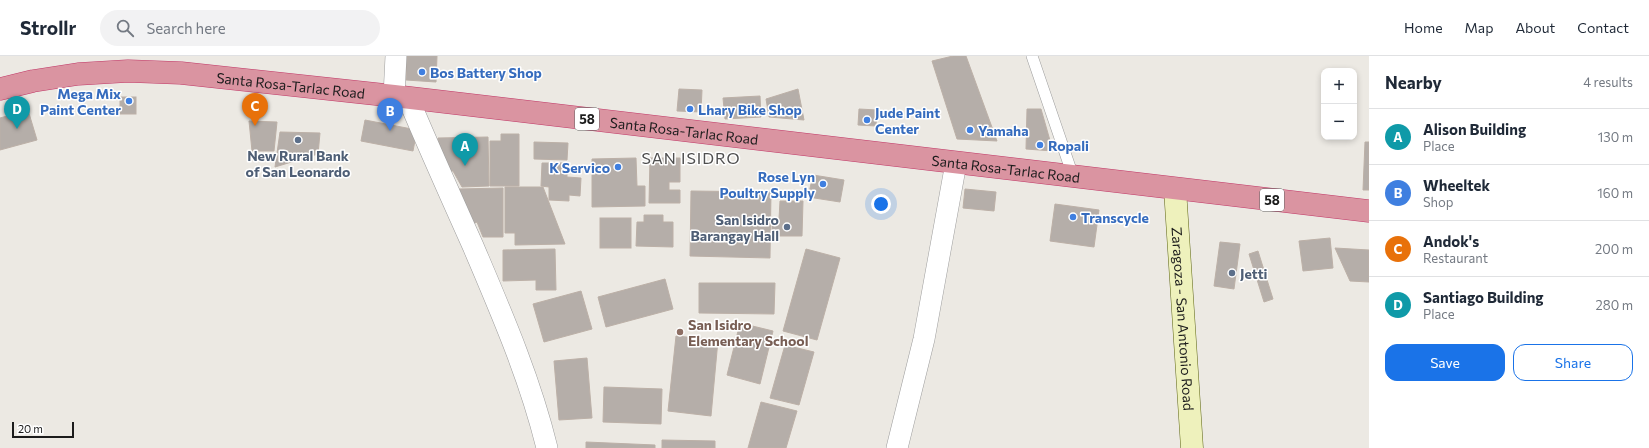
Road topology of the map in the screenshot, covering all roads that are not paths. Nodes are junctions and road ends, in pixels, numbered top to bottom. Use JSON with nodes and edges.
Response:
{"nodes":[{"id":1,"x":396,"y":56,"type":"edge"},
{"id":2,"x":1032,"y":56,"type":"edge"},
{"id":3,"x":0,"y":89,"type":"edge"},
{"id":4,"x":401,"y":97,"type":"junction"},
{"id":5,"x":956,"y":163,"type":"junction"},
{"id":6,"x":1073,"y":176,"type":"junction"},
{"id":7,"x":1174,"y":189,"type":"junction"},
{"id":8,"x":1369,"y":211,"type":"edge"},
{"id":9,"x":546,"y":448,"type":"edge"},
{"id":10,"x":897,"y":448,"type":"edge"},
{"id":11,"x":1192,"y":448,"type":"edge"}],
"edges":[{"from":1,"to":4,"type":"street"},
{"from":2,"to":6,"type":"lane"},
{"from":3,"to":4,"type":"highway","name":"Santa Rosa-Tarlac Road","number":"58"},
{"from":4,"to":5,"type":"highway","name":"Santa Rosa-Tarlac Road","number":"58"},
{"from":4,"to":9,"type":"street"},
{"from":5,"to":6,"type":"highway","name":"Santa Rosa-Tarlac Road","number":"58"},
{"from":5,"to":10,"type":"street"},
{"from":6,"to":7,"type":"highway","name":"Santa Rosa-Tarlac Road","number":"58"},
{"from":7,"to":8,"type":"highway","name":"Santa Rosa-Tarlac Road","number":"58"},
{"from":7,"to":11,"type":"main road","name":"Zaragoza - San Antonio Road"}]}
